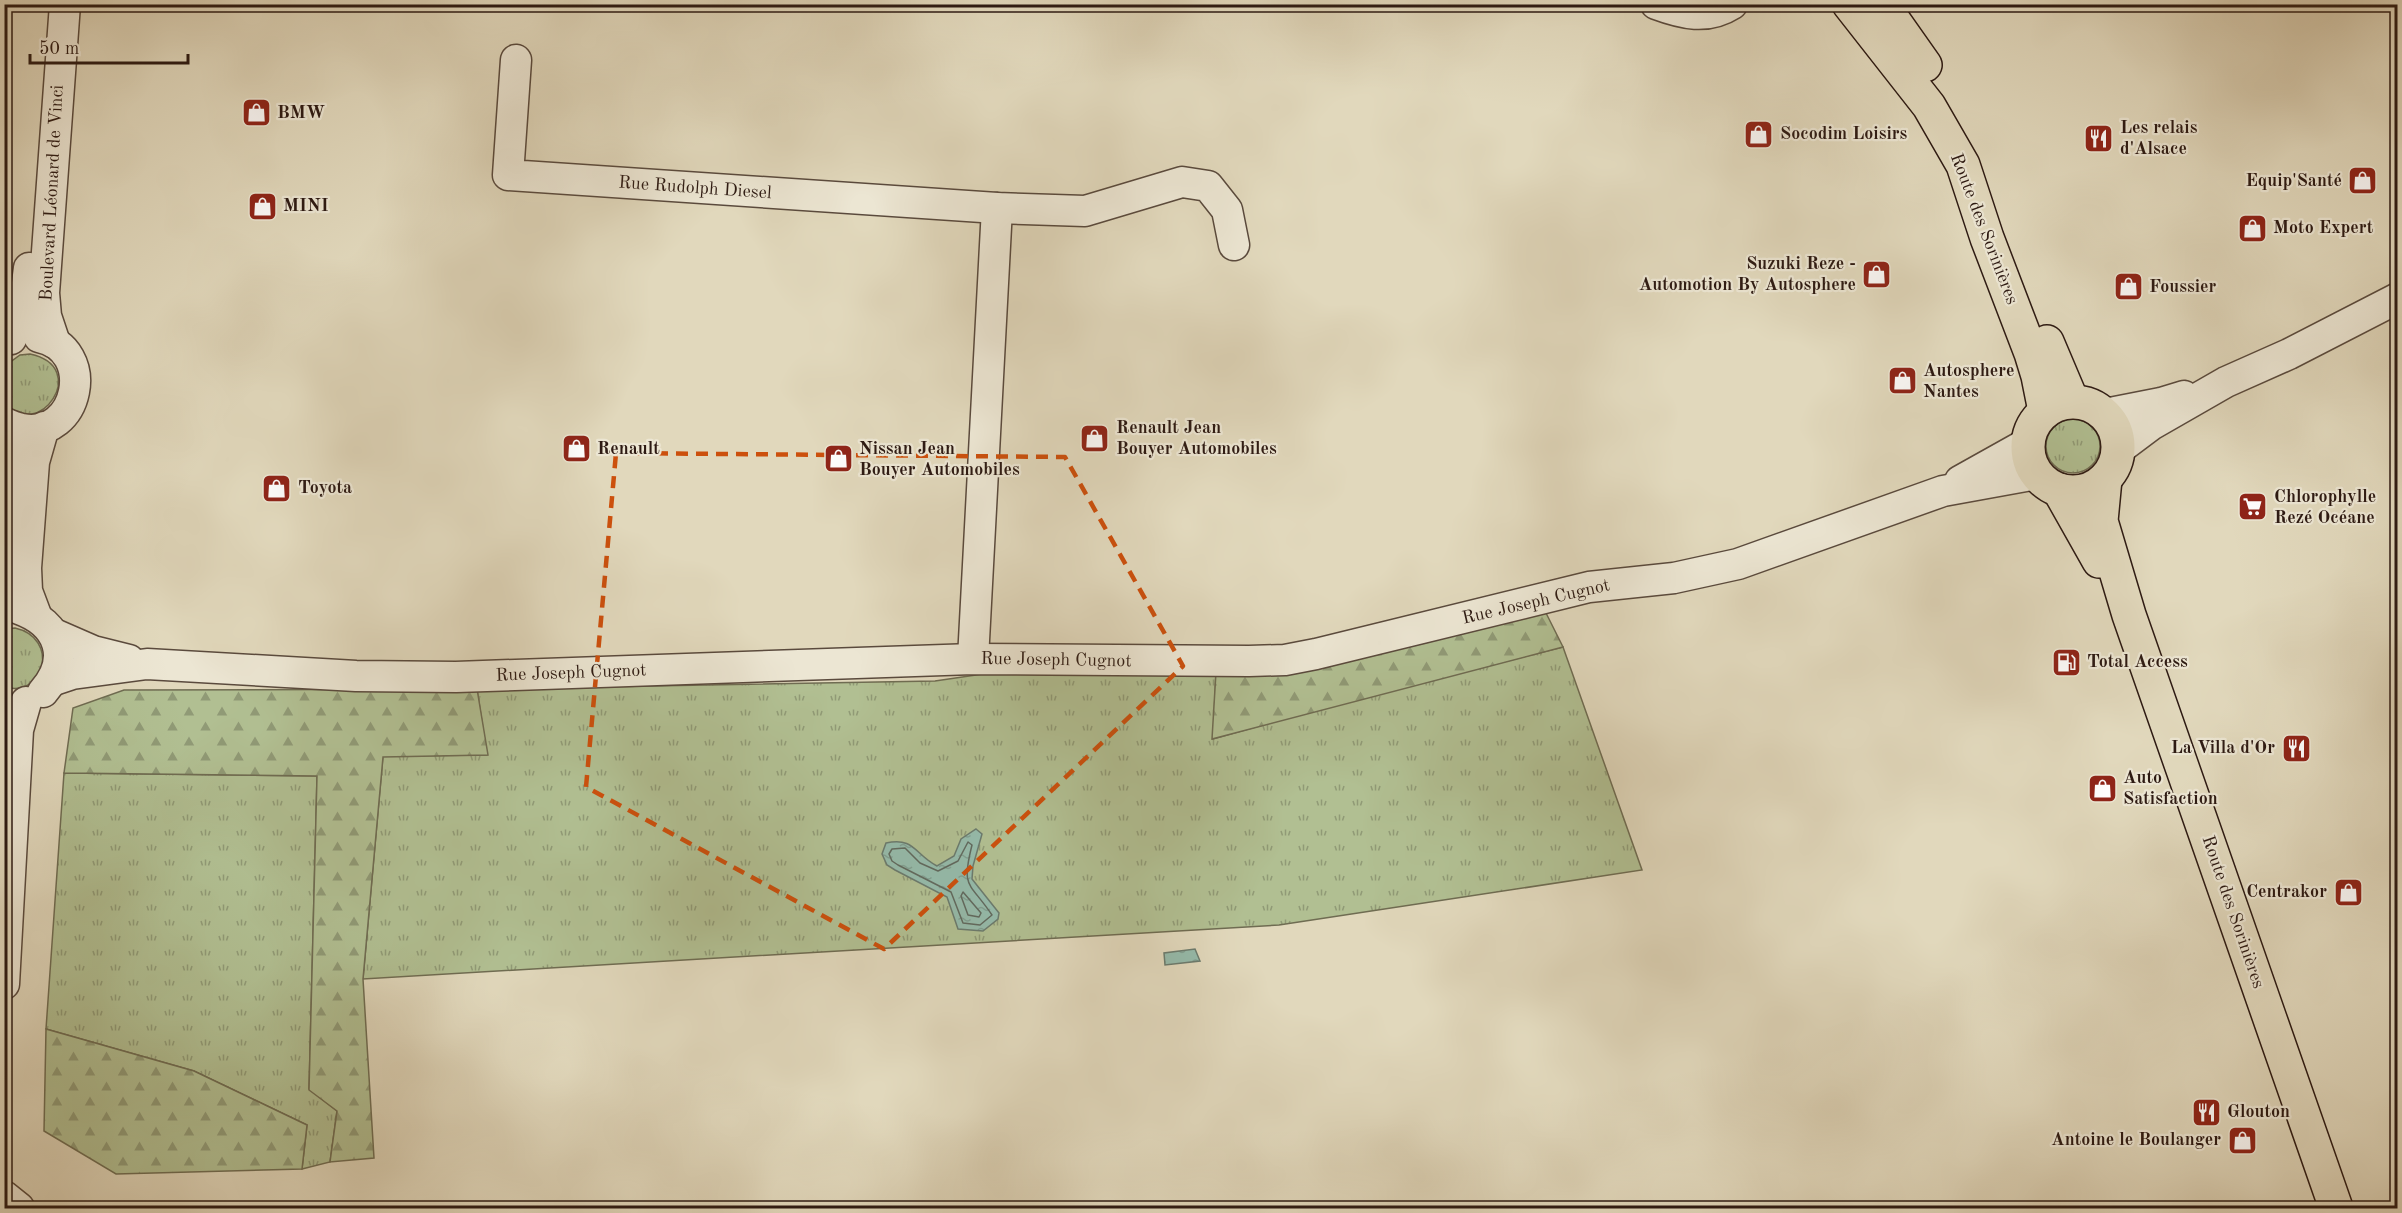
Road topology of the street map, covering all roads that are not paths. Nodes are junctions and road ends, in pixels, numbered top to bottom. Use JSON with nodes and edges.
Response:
{"nodes":[{"id":1,"x":46,"y":4,"type":"edge"},
{"id":2,"x":65,"y":4,"type":"edge"},
{"id":3,"x":1656,"y":4,"type":"edge"},
{"id":4,"x":1732,"y":4,"type":"edge"},
{"id":5,"x":1850,"y":4,"type":"edge"},
{"id":6,"x":1882,"y":4,"type":"edge"},
{"id":7,"x":516,"y":60,"type":"dead end"},
{"id":8,"x":998,"y":208,"type":"junction"},
{"id":9,"x":1234,"y":245,"type":"dead end"},
{"id":10,"x":2397,"y":298,"type":"edge"},
{"id":11,"x":8,"y":341,"type":"edge"},
{"id":12,"x":56,"y":343,"type":"junction"},
{"id":13,"x":2226,"y":382,"type":"junction"},
{"id":14,"x":2058,"y":406,"type":"junction"},
{"id":15,"x":2105,"y":414,"type":"junction"},
{"id":16,"x":5,"y":423,"type":"edge"},
{"id":17,"x":44,"y":427,"type":"junction"},
{"id":18,"x":2028,"y":443,"type":"junction"},
{"id":19,"x":2119,"y":449,"type":"junction"},
{"id":20,"x":2105,"y":479,"type":"junction"},
{"id":21,"x":2048,"y":482,"type":"junction"},
{"id":22,"x":1943,"y":491,"type":"junction"},
{"id":23,"x":4,"y":589,"type":"edge"},
{"id":24,"x":4,"y":609,"type":"edge"},
{"id":25,"x":2129,"y":615,"type":"junction"},
{"id":26,"x":45,"y":625,"type":"junction"},
{"id":27,"x":973,"y":659,"type":"junction"},
{"id":28,"x":147,"y":664,"type":"junction"},
{"id":29,"x":54,"y":680,"type":"junction"},
{"id":30,"x":15,"y":703,"type":"edge"},
{"id":31,"x":4,"y":984,"type":"edge"},
{"id":32,"x":2336,"y":1209,"type":"edge"}],
"edges":[{"from":1,"to":11,"type":"street","name":"Boulevard Léonard de Vinci"},
{"from":2,"to":12,"type":"street","name":"Boulevard Léonard de Vinci"},
{"from":3,"to":4,"type":"street"},
{"from":5,"to":14,"type":"main road","name":"Route des Sorinières"},
{"from":6,"to":14,"type":"main road","name":"Route des Sorinières"},
{"from":7,"to":8,"type":"street","name":"Rue Rudolph Diesel"},
{"from":8,"to":9,"type":"street","name":"Rue Rudolph Diesel"},
{"from":8,"to":27,"type":"street"},
{"from":10,"to":13,"type":"street"},
{"from":11,"to":12,"type":"street"},
{"from":12,"to":17,"type":"street","name":"Boulevard Léonard de Vinci"},
{"from":13,"to":15,"type":"street"},
{"from":13,"to":19,"type":"street"},
{"from":14,"to":15,"type":"main road"},
{"from":14,"to":18,"type":"main road"},
{"from":15,"to":19,"type":"main road"},
{"from":16,"to":17,"type":"street"},
{"from":16,"to":23,"type":"street"},
{"from":17,"to":26,"type":"street"},
{"from":18,"to":21,"type":"main road","name":"Route des Sorinières"},
{"from":18,"to":22,"type":"street","name":"Rue Joseph Cugnot"},
{"from":19,"to":20,"type":"main road","name":"Route des Sorinières"},
{"from":20,"to":21,"type":"main road"},
{"from":20,"to":25,"type":"main road","name":"Route des Sorinières"},
{"from":21,"to":22,"type":"street","name":"Rue Joseph Cugnot"},
{"from":21,"to":25,"type":"main road","name":"Route des Sorinières"},
{"from":22,"to":27,"type":"street","name":"Rue Joseph Cugnot"},
{"from":24,"to":26,"type":"street","name":"Rue Joseph Cugnot"},
{"from":25,"to":32,"type":"main road","name":"Route des Sorinières"},
{"from":26,"to":28,"type":"street","name":"Rue Joseph Cugnot"},
{"from":26,"to":29,"type":"street"},
{"from":27,"to":28,"type":"street","name":"Rue Joseph Cugnot"},
{"from":28,"to":29,"type":"street","name":"Rue Joseph Cugnot"},
{"from":29,"to":30,"type":"street"},
{"from":30,"to":31,"type":"street"}]}
